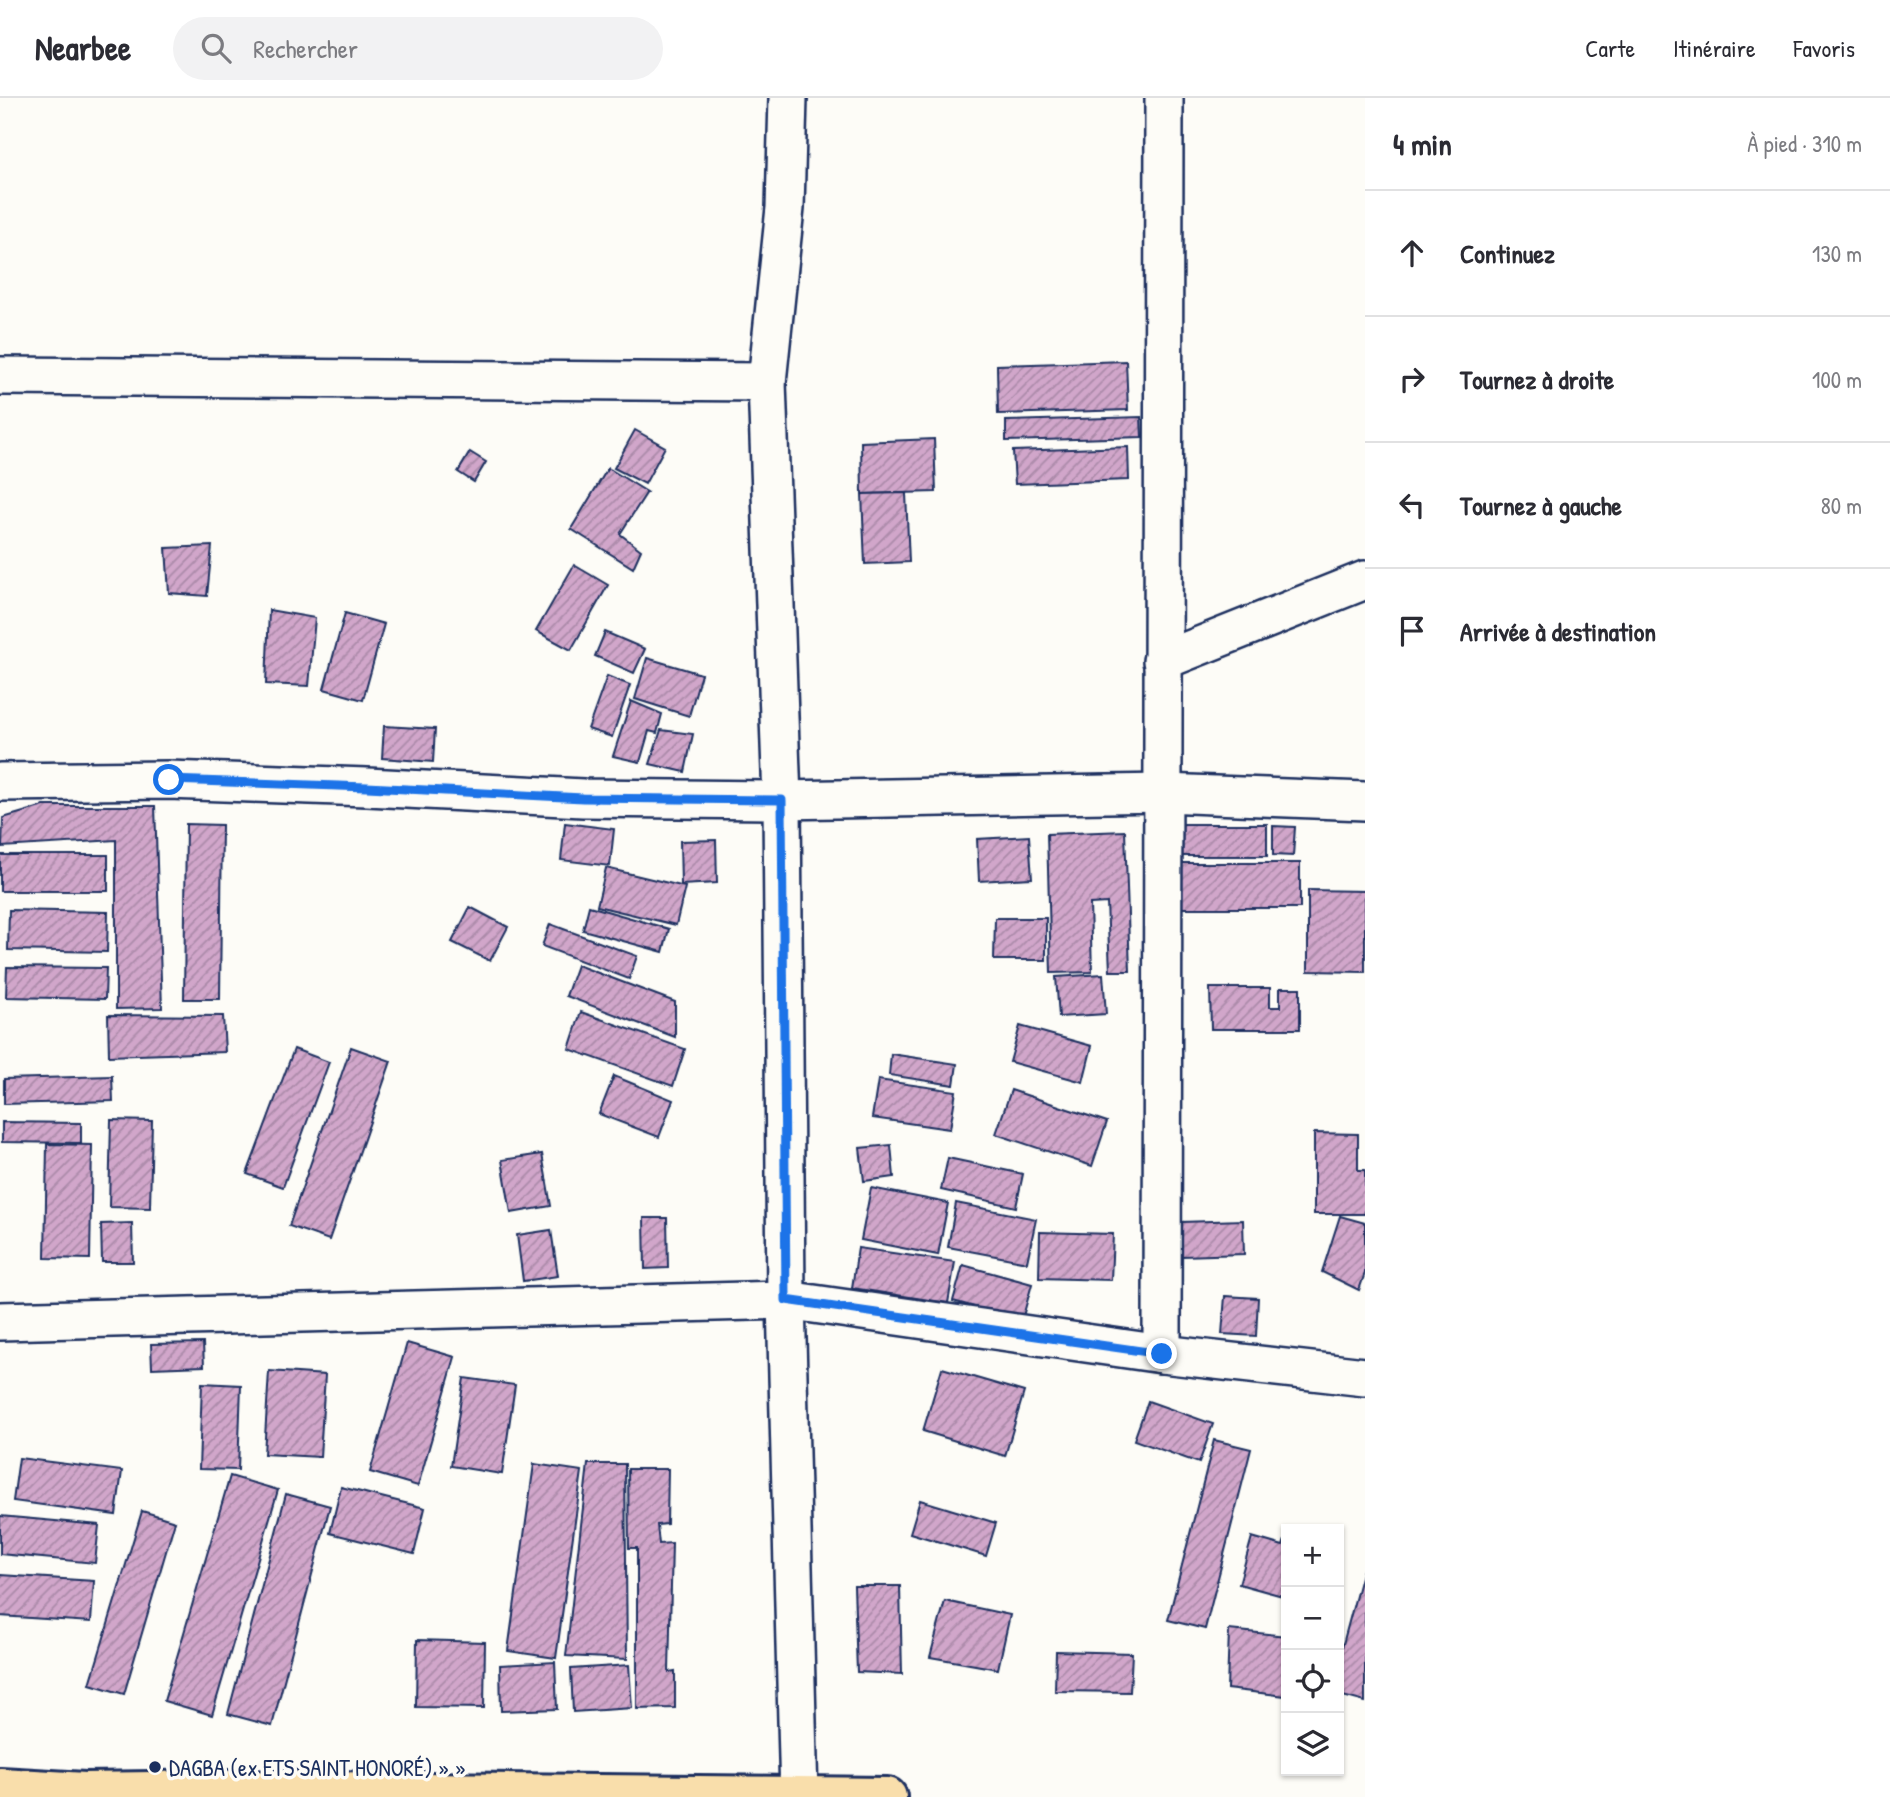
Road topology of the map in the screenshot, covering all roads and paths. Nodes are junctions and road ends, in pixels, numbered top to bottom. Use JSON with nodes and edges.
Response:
{"nodes":[{"id":1,"x":788,"y":98,"type":"edge"},
{"id":2,"x":1164,"y":98,"type":"edge"},
{"id":3,"x":0,"y":376,"type":"edge"},
{"id":4,"x":767,"y":382,"type":"junction"},
{"id":5,"x":1365,"y":580,"type":"edge"},
{"id":6,"x":1162,"y":661,"type":"junction"},
{"id":7,"x":0,"y":782,"type":"edge"},
{"id":8,"x":1164,"y":793,"type":"junction"},
{"id":9,"x":782,"y":800,"type":"junction"},
{"id":10,"x":1365,"y":801,"type":"edge"},
{"id":11,"x":786,"y":1300,"type":"junction"},
{"id":12,"x":0,"y":1321,"type":"edge"},
{"id":13,"x":1162,"y":1354,"type":"junction"},
{"id":14,"x":1365,"y":1377,"type":"edge"},
{"id":15,"x":0,"y":1787,"type":"edge"},
{"id":16,"x":221,"y":1793,"type":"edge"},
{"id":17,"x":799,"y":1797,"type":"edge"},
{"id":18,"x":887,"y":1797,"type":"edge"}],
"edges":[{"from":1,"to":4,"type":"street"},
{"from":2,"to":6,"type":"street"},
{"from":3,"to":4,"type":"street"},
{"from":4,"to":9,"type":"street"},
{"from":5,"to":6,"type":"street"},
{"from":6,"to":8,"type":"street"},
{"from":7,"to":9,"type":"street"},
{"from":8,"to":9,"type":"street"},
{"from":8,"to":10,"type":"street"},
{"from":8,"to":13,"type":"street"},
{"from":9,"to":11,"type":"street"},
{"from":11,"to":12,"type":"street"},
{"from":11,"to":13,"type":"street"},
{"from":11,"to":17,"type":"street"},
{"from":13,"to":14,"type":"street"},
{"from":15,"to":16,"type":"highway"},
{"from":16,"to":17,"type":"highway"},
{"from":17,"to":18,"type":"highway"}]}
